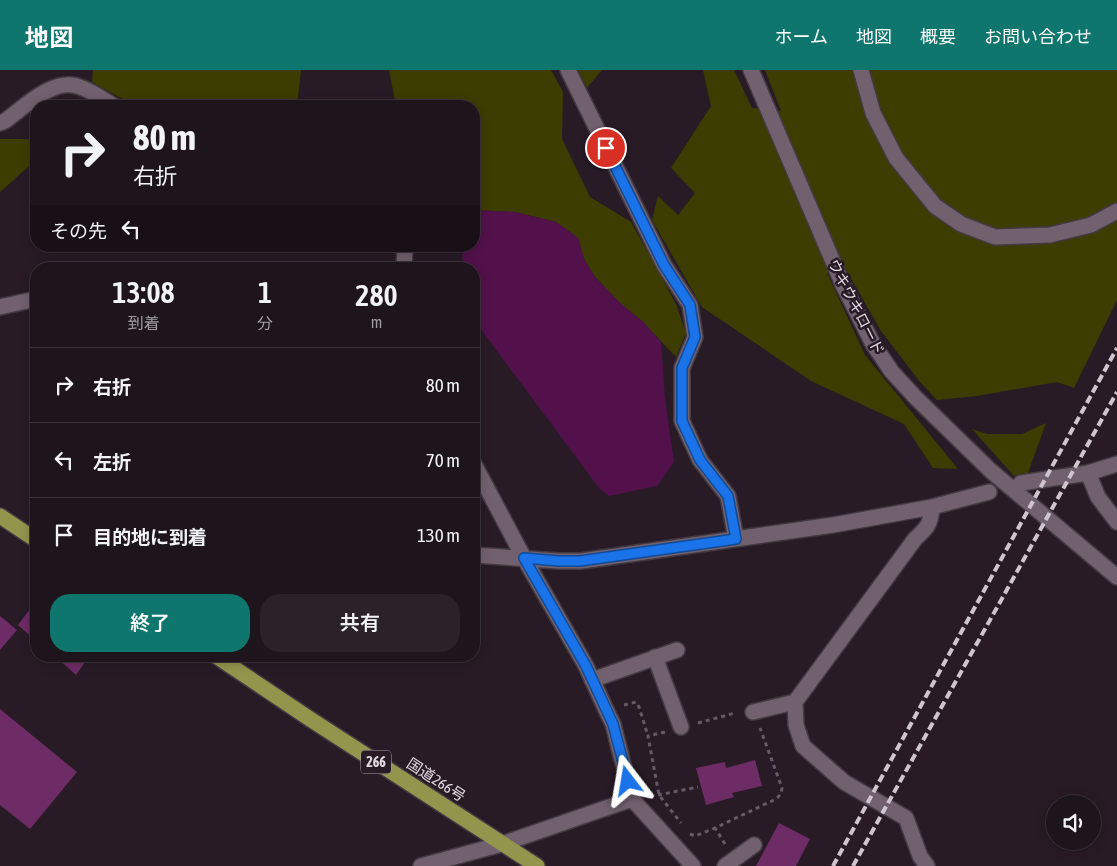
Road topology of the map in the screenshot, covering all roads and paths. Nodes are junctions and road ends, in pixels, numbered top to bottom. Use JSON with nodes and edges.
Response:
{"nodes":[{"id":1,"x":568,"y":70,"type":"edge"},
{"id":2,"x":751,"y":70,"type":"edge"},
{"id":3,"x":861,"y":70,"type":"edge"},
{"id":4,"x":33,"y":100,"type":"edge"},
{"id":5,"x":103,"y":100,"type":"edge"},
{"id":6,"x":30,"y":103,"type":"edge"},
{"id":7,"x":0,"y":123,"type":"edge"},
{"id":8,"x":1117,"y":211,"type":"edge"},
{"id":9,"x":30,"y":300,"type":"edge"},
{"id":10,"x":0,"y":307,"type":"edge"},
{"id":11,"x":1117,"y":464,"type":"edge"},
{"id":12,"x":1088,"y":472,"type":"junction"},
{"id":13,"x":480,"y":475,"type":"edge"},
{"id":14,"x":1021,"y":483,"type":"dead end"},
{"id":15,"x":989,"y":492,"type":"dead end"},
{"id":16,"x":932,"y":507,"type":"junction"},
{"id":17,"x":0,"y":516,"type":"edge"},
{"id":18,"x":1117,"y":522,"type":"edge"},
{"id":19,"x":30,"y":536,"type":"edge"},
{"id":20,"x":736,"y":539,"type":"junction"},
{"id":21,"x":480,"y":555,"type":"edge"},
{"id":22,"x":524,"y":558,"type":"junction"},
{"id":23,"x":1117,"y":577,"type":"edge"},
{"id":24,"x":677,"y":650,"type":"dead end"},
{"id":25,"x":655,"y":657,"type":"junction"},
{"id":26,"x":225,"y":662,"type":"edge"},
{"id":27,"x":592,"y":680,"type":"junction"},
{"id":28,"x":794,"y":702,"type":"junction"},
{"id":29,"x":607,"y":712,"type":"junction"},
{"id":30,"x":753,"y":712,"type":"junction"},
{"id":31,"x":681,"y":728,"type":"junction"},
{"id":32,"x":648,"y":736,"type":"junction"},
{"id":33,"x":698,"y":787,"type":"dead end"},
{"id":34,"x":659,"y":795,"type":"junction"},
{"id":35,"x":632,"y":800,"type":"junction"},
{"id":36,"x":715,"y":828,"type":"junction"},
{"id":37,"x":502,"y":844,"type":"junction"},
{"id":38,"x":754,"y":845,"type":"dead end"},
{"id":39,"x":730,"y":862,"type":"edge"},
{"id":40,"x":421,"y":866,"type":"edge"},
{"id":41,"x":537,"y":866,"type":"edge"},
{"id":42,"x":692,"y":866,"type":"edge"},
{"id":43,"x":927,"y":866,"type":"edge"}],
"edges":[{"from":1,"to":20,"type":"street"},
{"from":2,"to":23,"type":"street","name":"ウキウキロード"},
{"from":3,"to":8,"type":"street"},
{"from":4,"to":5,"type":"street"},
{"from":6,"to":7,"type":"street"},
{"from":9,"to":10,"type":"street"},
{"from":11,"to":12,"type":"street"},
{"from":12,"to":14,"type":"street"},
{"from":12,"to":18,"type":"street"},
{"from":13,"to":22,"type":"street"},
{"from":15,"to":16,"type":"street"},
{"from":16,"to":20,"type":"street"},
{"from":16,"to":28,"type":"street"},
{"from":17,"to":19,"type":"highway"},
{"from":20,"to":22,"type":"street"},
{"from":21,"to":22,"type":"street"},
{"from":22,"to":27,"type":"street"},
{"from":24,"to":25,"type":"street"},
{"from":25,"to":27,"type":"street"},
{"from":25,"to":31,"type":"street"},
{"from":26,"to":37,"type":"highway","name":"国道266号","number":"266"},
{"from":27,"to":29,"type":"street"},
{"from":28,"to":30,"type":"street"},
{"from":28,"to":43,"type":"street"},
{"from":29,"to":32,"type":"path"},
{"from":29,"to":35,"type":"street"},
{"from":30,"to":31,"type":"path"},
{"from":30,"to":36,"type":"path"},
{"from":31,"to":32,"type":"path"},
{"from":32,"to":34,"type":"path"},
{"from":33,"to":34,"type":"path"},
{"from":34,"to":35,"type":"path"},
{"from":34,"to":36,"type":"path"},
{"from":35,"to":37,"type":"street"},
{"from":35,"to":42,"type":"street"},
{"from":36,"to":39,"type":"path"},
{"from":37,"to":40,"type":"street"},
{"from":37,"to":41,"type":"highway","name":"国道266号","number":"266"},
{"from":38,"to":39,"type":"street"}]}
